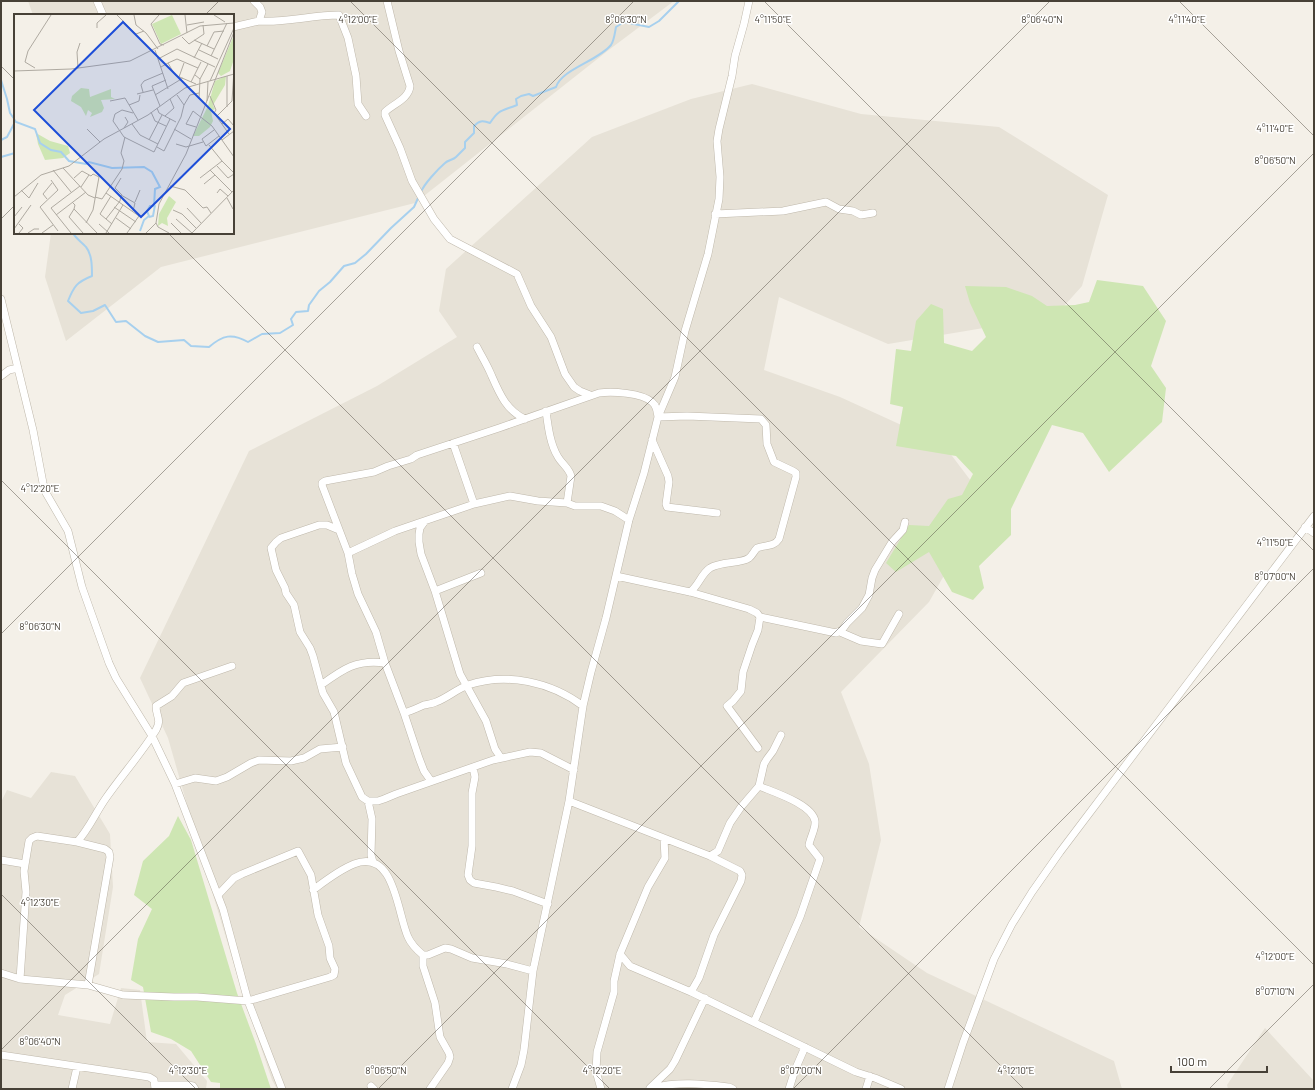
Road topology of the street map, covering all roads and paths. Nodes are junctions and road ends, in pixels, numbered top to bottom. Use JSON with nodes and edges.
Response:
{"nodes":[{"id":1,"x":97,"y":1,"type":"edge"},
{"id":2,"x":254,"y":1,"type":"edge"},
{"id":3,"x":387,"y":1,"type":"edge"},
{"id":4,"x":748,"y":1,"type":"edge"},
{"id":5,"x":103,"y":14,"type":"edge"},
{"id":6,"x":258,"y":21,"type":"junction"},
{"id":7,"x":234,"y":27,"type":"edge"},
{"id":8,"x":366,"y":116,"type":"dead end"},
{"id":9,"x":873,"y":213,"type":"dead end"},
{"id":10,"x":715,"y":214,"type":"junction"},
{"id":11,"x":1,"y":299,"type":"edge"},
{"id":12,"x":477,"y":347,"type":"dead end"},
{"id":13,"x":18,"y":368,"type":"junction"},
{"id":14,"x":1,"y":376,"type":"edge"},
{"id":15,"x":590,"y":395,"type":"junction"},
{"id":16,"x":546,"y":411,"type":"junction"},
{"id":17,"x":658,"y":417,"type":"junction"},
{"id":18,"x":525,"y":419,"type":"junction"},
{"id":19,"x":652,"y":440,"type":"junction"},
{"id":20,"x":453,"y":443,"type":"junction"},
{"id":21,"x":567,"y":503,"type":"junction"},
{"id":22,"x":474,"y":504,"type":"junction"},
{"id":23,"x":717,"y":513,"type":"dead end"},
{"id":24,"x":1314,"y":516,"type":"edge"},
{"id":25,"x":629,"y":520,"type":"junction"},
{"id":26,"x":425,"y":521,"type":"junction"},
{"id":27,"x":905,"y":522,"type":"dead end"},
{"id":28,"x":1305,"y":527,"type":"junction"},
{"id":29,"x":338,"y":530,"type":"junction"},
{"id":30,"x":1314,"y":533,"type":"edge"},
{"id":31,"x":348,"y":553,"type":"junction"},
{"id":32,"x":481,"y":573,"type":"dead end"},
{"id":33,"x":616,"y":576,"type":"junction"},
{"id":34,"x":435,"y":591,"type":"junction"},
{"id":35,"x":690,"y":592,"type":"junction"},
{"id":36,"x":898,"y":614,"type":"dead end"},
{"id":37,"x":760,"y":617,"type":"junction"},
{"id":38,"x":840,"y":632,"type":"junction"},
{"id":39,"x":385,"y":663,"type":"junction"},
{"id":40,"x":232,"y":666,"type":"dead end"},
{"id":41,"x":321,"y":685,"type":"junction"},
{"id":42,"x":467,"y":685,"type":"junction"},
{"id":43,"x":583,"y":706,"type":"junction"},
{"id":44,"x":404,"y":712,"type":"junction"},
{"id":45,"x":781,"y":735,"type":"dead end"},
{"id":46,"x":152,"y":736,"type":"junction"},
{"id":47,"x":343,"y":747,"type":"junction"},
{"id":48,"x":758,"y":748,"type":"dead end"},
{"id":49,"x":501,"y":758,"type":"junction"},
{"id":50,"x":473,"y":767,"type":"junction"},
{"id":51,"x":574,"y":770,"type":"junction"},
{"id":52,"x":431,"y":781,"type":"junction"},
{"id":53,"x":175,"y":784,"type":"junction"},
{"id":54,"x":759,"y":786,"type":"junction"},
{"id":55,"x":368,"y":801,"type":"junction"},
{"id":56,"x":569,"y":801,"type":"junction"},
{"id":57,"x":664,"y":839,"type":"junction"},
{"id":58,"x":77,"y":842,"type":"junction"},
{"id":59,"x":710,"y":856,"type":"junction"},
{"id":60,"x":1,"y":860,"type":"edge"},
{"id":61,"x":373,"y":862,"type":"junction"},
{"id":62,"x":25,"y":864,"type":"junction"},
{"id":63,"x":312,"y":890,"type":"junction"},
{"id":64,"x":218,"y":895,"type":"junction"},
{"id":65,"x":548,"y":904,"type":"junction"},
{"id":66,"x":620,"y":954,"type":"junction"},
{"id":67,"x":423,"y":955,"type":"junction"},
{"id":68,"x":533,"y":971,"type":"junction"},
{"id":69,"x":1,"y":973,"type":"edge"},
{"id":70,"x":20,"y":979,"type":"junction"},
{"id":71,"x":88,"y":985,"type":"junction"},
{"id":72,"x":691,"y":992,"type":"junction"},
{"id":73,"x":705,"y":998,"type":"junction"},
{"id":74,"x":248,"y":1000,"type":"junction"},
{"id":75,"x":754,"y":1022,"type":"junction"},
{"id":76,"x":805,"y":1047,"type":"junction"},
{"id":77,"x":1,"y":1054,"type":"edge"},
{"id":78,"x":77,"y":1067,"type":"junction"},
{"id":79,"x":870,"y":1076,"type":"junction"},
{"id":80,"x":155,"y":1087,"type":"edge"},
{"id":81,"x":72,"y":1089,"type":"edge"},
{"id":82,"x":195,"y":1089,"type":"edge"},
{"id":83,"x":282,"y":1089,"type":"edge"},
{"id":84,"x":430,"y":1089,"type":"edge"},
{"id":85,"x":512,"y":1089,"type":"edge"},
{"id":86,"x":601,"y":1089,"type":"edge"},
{"id":87,"x":649,"y":1089,"type":"edge"},
{"id":88,"x":733,"y":1089,"type":"edge"},
{"id":89,"x":789,"y":1089,"type":"edge"},
{"id":90,"x":866,"y":1089,"type":"edge"},
{"id":91,"x":901,"y":1089,"type":"edge"},
{"id":92,"x":948,"y":1089,"type":"edge"}],
"edges":[{"from":1,"to":5,"type":"street"},
{"from":2,"to":6,"type":"street"},
{"from":3,"to":15,"type":"street"},
{"from":4,"to":10,"type":"street"},
{"from":6,"to":7,"type":"street"},
{"from":6,"to":8,"type":"street"},
{"from":9,"to":10,"type":"street"},
{"from":10,"to":17,"type":"street"},
{"from":11,"to":13,"type":"street"},
{"from":12,"to":18,"type":"street"},
{"from":13,"to":14,"type":"street"},
{"from":13,"to":46,"type":"street"},
{"from":15,"to":16,"type":"street"},
{"from":15,"to":17,"type":"street"},
{"from":16,"to":18,"type":"street"},
{"from":16,"to":21,"type":"street"},
{"from":17,"to":19,"type":"street"},
{"from":17,"to":35,"type":"street"},
{"from":18,"to":20,"type":"street"},
{"from":19,"to":23,"type":"street"},
{"from":19,"to":25,"type":"street"},
{"from":20,"to":22,"type":"street"},
{"from":20,"to":29,"type":"street"},
{"from":21,"to":22,"type":"street"},
{"from":21,"to":25,"type":"street"},
{"from":22,"to":26,"type":"street"},
{"from":24,"to":28,"type":"street"},
{"from":25,"to":33,"type":"street"},
{"from":26,"to":31,"type":"street"},
{"from":26,"to":34,"type":"street"},
{"from":27,"to":38,"type":"street"},
{"from":28,"to":30,"type":"street"},
{"from":28,"to":92,"type":"street"},
{"from":29,"to":31,"type":"street"},
{"from":29,"to":41,"type":"street"},
{"from":31,"to":39,"type":"street"},
{"from":32,"to":34,"type":"street"},
{"from":33,"to":35,"type":"street"},
{"from":33,"to":43,"type":"street"},
{"from":34,"to":42,"type":"street"},
{"from":35,"to":37,"type":"street"},
{"from":36,"to":38,"type":"street"},
{"from":37,"to":38,"type":"street"},
{"from":37,"to":48,"type":"street"},
{"from":39,"to":41,"type":"street"},
{"from":39,"to":44,"type":"street"},
{"from":40,"to":46,"type":"street"},
{"from":41,"to":47,"type":"street"},
{"from":42,"to":43,"type":"street"},
{"from":42,"to":44,"type":"street"},
{"from":42,"to":49,"type":"street"},
{"from":43,"to":51,"type":"street"},
{"from":44,"to":52,"type":"street"},
{"from":45,"to":54,"type":"street"},
{"from":46,"to":53,"type":"street"},
{"from":46,"to":58,"type":"street"},
{"from":47,"to":53,"type":"street"},
{"from":47,"to":55,"type":"street"},
{"from":49,"to":50,"type":"street"},
{"from":49,"to":51,"type":"street"},
{"from":50,"to":52,"type":"street"},
{"from":50,"to":65,"type":"street"},
{"from":51,"to":56,"type":"street"},
{"from":52,"to":55,"type":"street"},
{"from":53,"to":64,"type":"street"},
{"from":54,"to":59,"type":"street"},
{"from":54,"to":75,"type":"street"},
{"from":55,"to":61,"type":"street"},
{"from":56,"to":57,"type":"street"},
{"from":56,"to":65,"type":"street"},
{"from":57,"to":59,"type":"street"},
{"from":57,"to":66,"type":"street"},
{"from":58,"to":62,"type":"street"},
{"from":58,"to":71,"type":"street"},
{"from":59,"to":72,"type":"street"},
{"from":60,"to":62,"type":"street"},
{"from":61,"to":63,"type":"street"},
{"from":61,"to":67,"type":"street"},
{"from":62,"to":70,"type":"street"},
{"from":63,"to":64,"type":"street"},
{"from":63,"to":74,"type":"street"},
{"from":64,"to":74,"type":"street"},
{"from":65,"to":68,"type":"street"},
{"from":66,"to":72,"type":"street"},
{"from":66,"to":86,"type":"street"},
{"from":67,"to":68,"type":"street"},
{"from":67,"to":84,"type":"street"},
{"from":68,"to":85,"type":"street"},
{"from":69,"to":70,"type":"street"},
{"from":70,"to":71,"type":"street"},
{"from":71,"to":74,"type":"street"},
{"from":72,"to":73,"type":"street"},
{"from":73,"to":75,"type":"street"},
{"from":73,"to":87,"type":"street"},
{"from":74,"to":83,"type":"street"},
{"from":75,"to":76,"type":"street"},
{"from":76,"to":79,"type":"street"},
{"from":76,"to":89,"type":"street"},
{"from":77,"to":78,"type":"street"},
{"from":78,"to":80,"type":"street"},
{"from":78,"to":81,"type":"street"},
{"from":79,"to":90,"type":"street"},
{"from":79,"to":91,"type":"street"},
{"from":80,"to":82,"type":"street"},
{"from":87,"to":88,"type":"street"}]}
